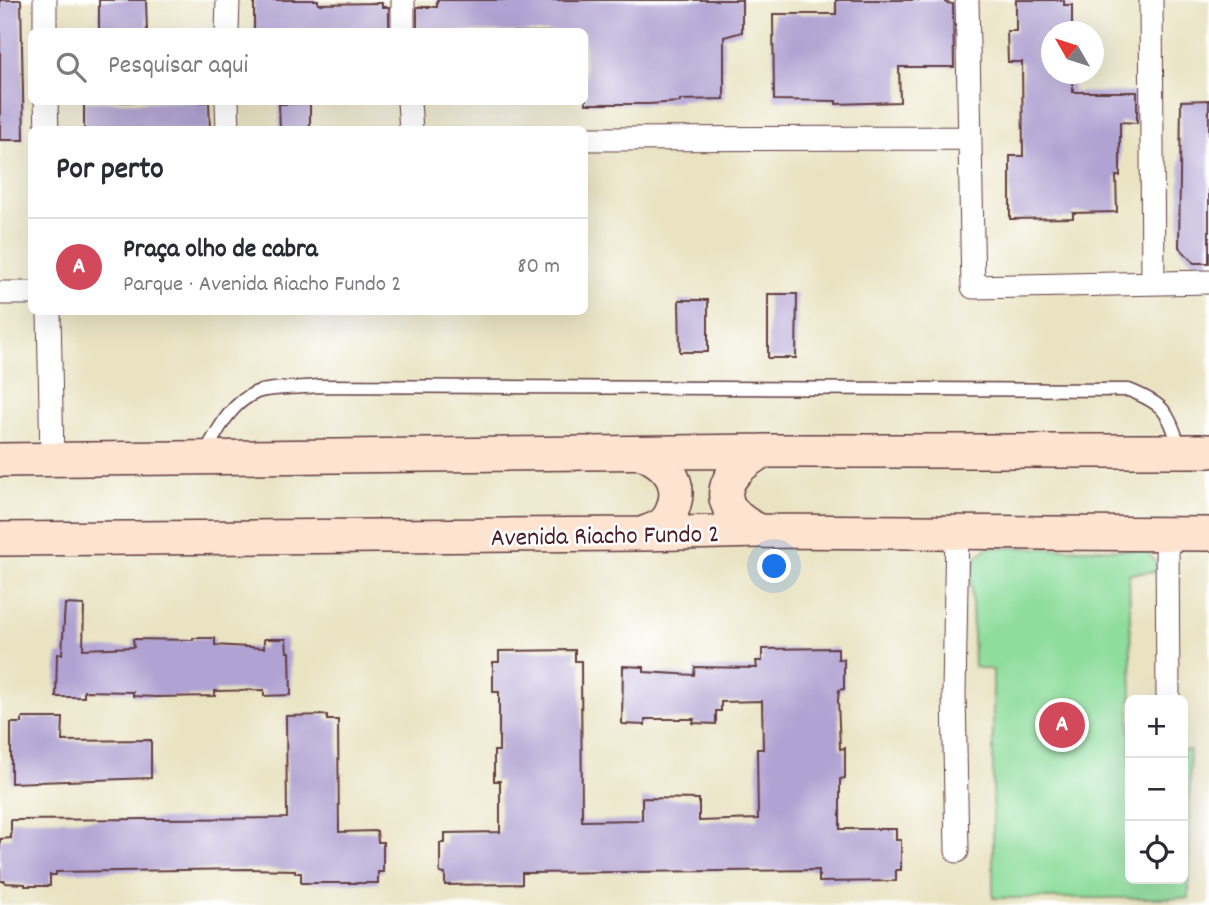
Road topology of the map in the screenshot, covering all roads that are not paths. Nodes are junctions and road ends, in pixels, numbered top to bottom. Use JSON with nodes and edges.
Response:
{"nodes":[{"id":1,"x":45,"y":0,"type":"edge"},
{"id":2,"x":228,"y":0,"type":"edge"},
{"id":3,"x":403,"y":0,"type":"edge"},
{"id":4,"x":967,"y":0,"type":"edge"},
{"id":5,"x":1151,"y":0,"type":"edge"},
{"id":6,"x":45,"y":28,"type":"edge"},
{"id":7,"x":227,"y":28,"type":"edge"},
{"id":8,"x":403,"y":28,"type":"edge"},
{"id":9,"x":46,"y":105,"type":"edge"},
{"id":10,"x":227,"y":105,"type":"edge"},
{"id":11,"x":409,"y":105,"type":"edge"},
{"id":12,"x":47,"y":126,"type":"edge"},
{"id":13,"x":228,"y":126,"type":"edge"},
{"id":14,"x":411,"y":126,"type":"edge"},
{"id":15,"x":970,"y":138,"type":"junction"},
{"id":16,"x":588,"y":139,"type":"edge"},
{"id":17,"x":1209,"y":282,"type":"edge"},
{"id":18,"x":1153,"y":284,"type":"junction"},
{"id":19,"x":0,"y":292,"type":"edge"},
{"id":20,"x":28,"y":293,"type":"edge"},
{"id":21,"x":49,"y":315,"type":"edge"},
{"id":22,"x":763,"y":451,"type":"junction"},
{"id":23,"x":1195,"y":451,"type":"edge"},
{"id":24,"x":643,"y":453,"type":"junction"},
{"id":25,"x":202,"y":458,"type":"junction"},
{"id":26,"x":0,"y":460,"type":"edge"},
{"id":27,"x":52,"y":460,"type":"junction"},
{"id":28,"x":760,"y":531,"type":"junction"},
{"id":29,"x":957,"y":531,"type":"junction"},
{"id":30,"x":642,"y":534,"type":"junction"},
{"id":31,"x":1209,"y":534,"type":"edge"},
{"id":32,"x":1167,"y":535,"type":"junction"},
{"id":33,"x":0,"y":540,"type":"edge"},
{"id":34,"x":1168,"y":695,"type":"edge"},
{"id":35,"x":957,"y":851,"type":"dead end"}],
"edges":[{"from":1,"to":6,"type":"street"},
{"from":2,"to":7,"type":"street"},
{"from":3,"to":8,"type":"street"},
{"from":4,"to":15,"type":"street"},
{"from":5,"to":18,"type":"street"},
{"from":9,"to":12,"type":"street"},
{"from":10,"to":13,"type":"street"},
{"from":11,"to":14,"type":"street"},
{"from":15,"to":16,"type":"street"},
{"from":15,"to":18,"type":"street"},
{"from":17,"to":18,"type":"street"},
{"from":19,"to":20,"type":"street"},
{"from":21,"to":27,"type":"street"},
{"from":22,"to":23,"type":"street"},
{"from":22,"to":24,"type":"street"},
{"from":22,"to":28,"type":"street"},
{"from":23,"to":25,"type":"lane"},
{"from":24,"to":25,"type":"street"},
{"from":24,"to":30,"type":"street"},
{"from":25,"to":27,"type":"street"},
{"from":26,"to":27,"type":"street"},
{"from":28,"to":29,"type":"street","name":"Avenida Riacho Fundo 2"},
{"from":28,"to":30,"type":"street","name":"Avenida Riacho Fundo 2"},
{"from":29,"to":32,"type":"street","name":"Avenida Riacho Fundo 2"},
{"from":29,"to":35,"type":"street"},
{"from":30,"to":33,"type":"street","name":"Avenida Riacho Fundo 2"},
{"from":31,"to":32,"type":"street","name":"Avenida Riacho Fundo 2"},
{"from":32,"to":34,"type":"street"}]}
